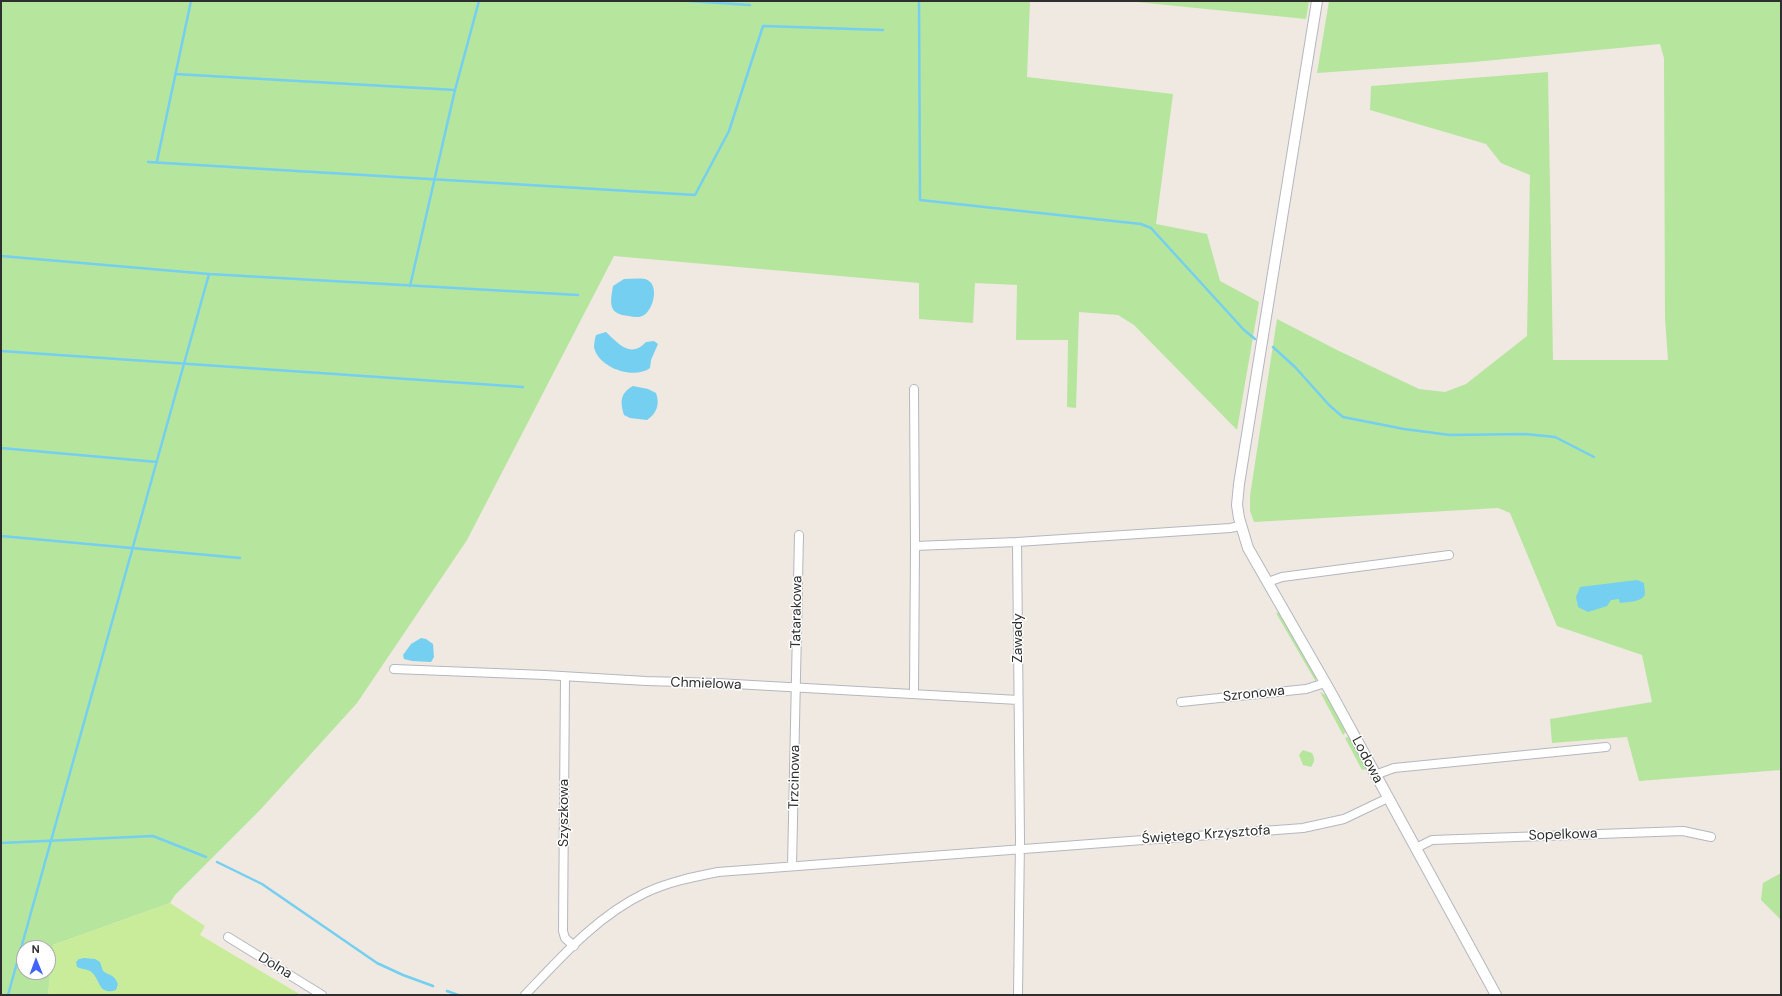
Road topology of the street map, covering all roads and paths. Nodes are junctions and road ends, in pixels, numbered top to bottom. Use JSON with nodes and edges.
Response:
{"nodes":[{"id":1,"x":1318,"y":1,"type":"edge"},
{"id":2,"x":914,"y":389,"type":"dead end"},
{"id":3,"x":1240,"y":526,"type":"junction"},
{"id":4,"x":799,"y":535,"type":"dead end"},
{"id":5,"x":1017,"y":542,"type":"junction"},
{"id":6,"x":915,"y":546,"type":"junction"},
{"id":7,"x":1449,"y":555,"type":"dead end"},
{"id":8,"x":1268,"y":582,"type":"junction"},
{"id":9,"x":394,"y":669,"type":"dead end"},
{"id":10,"x":565,"y":677,"type":"junction"},
{"id":11,"x":1325,"y":683,"type":"junction"},
{"id":12,"x":796,"y":688,"type":"junction"},
{"id":13,"x":914,"y":694,"type":"junction"},
{"id":14,"x":1018,"y":700,"type":"junction"},
{"id":15,"x":1181,"y":702,"type":"dead end"},
{"id":16,"x":1606,"y":746,"type":"dead end"},
{"id":17,"x":1375,"y":774,"type":"junction"},
{"id":18,"x":1388,"y":798,"type":"junction"},
{"id":19,"x":1711,"y":837,"type":"dead end"},
{"id":20,"x":1416,"y":848,"type":"junction"},
{"id":21,"x":1019,"y":849,"type":"junction"},
{"id":22,"x":792,"y":866,"type":"junction"},
{"id":23,"x":228,"y":937,"type":"dead end"},
{"id":24,"x":574,"y":946,"type":"junction"},
{"id":25,"x":322,"y":995,"type":"edge"},
{"id":26,"x":525,"y":995,"type":"edge"},
{"id":27,"x":1018,"y":995,"type":"edge"},
{"id":28,"x":1496,"y":995,"type":"edge"}],
"edges":[{"from":1,"to":3,"type":"street","name":"Lodowa"},
{"from":2,"to":6,"type":"street"},
{"from":3,"to":5,"type":"street"},
{"from":3,"to":8,"type":"street","name":"Lodowa"},
{"from":4,"to":12,"type":"street","name":"Tatarakowa"},
{"from":5,"to":6,"type":"street"},
{"from":5,"to":14,"type":"street","name":"Zawady"},
{"from":6,"to":13,"type":"street"},
{"from":7,"to":8,"type":"street"},
{"from":8,"to":11,"type":"street","name":"Lodowa"},
{"from":9,"to":10,"type":"street","name":"Chmielowa"},
{"from":10,"to":12,"type":"street","name":"Chmielowa"},
{"from":10,"to":24,"type":"street","name":"Szyszkowa"},
{"from":11,"to":15,"type":"street","name":"Szronowa"},
{"from":11,"to":17,"type":"street","name":"Lodowa"},
{"from":12,"to":13,"type":"street","name":"Chmielowa"},
{"from":12,"to":22,"type":"street","name":"Trzcinowa"},
{"from":13,"to":14,"type":"street","name":"Chmielowa"},
{"from":14,"to":21,"type":"street","name":"Zawady"},
{"from":16,"to":17,"type":"street"},
{"from":17,"to":18,"type":"street","name":"Lodowa"},
{"from":18,"to":20,"type":"street","name":"Lodowa"},
{"from":18,"to":21,"type":"street","name":"Świętego Krzysztofa"},
{"from":19,"to":20,"type":"street","name":"Sopelkowa"},
{"from":20,"to":28,"type":"street","name":"Lodowa"},
{"from":21,"to":22,"type":"street","name":"Świętego Krzysztofa"},
{"from":21,"to":27,"type":"street","name":"Zawady"},
{"from":22,"to":24,"type":"street","name":"Świętego Krzysztofa"},
{"from":23,"to":25,"type":"street","name":"Dolna"},
{"from":24,"to":26,"type":"street","name":"Świętego Krzysztofa"}]}
